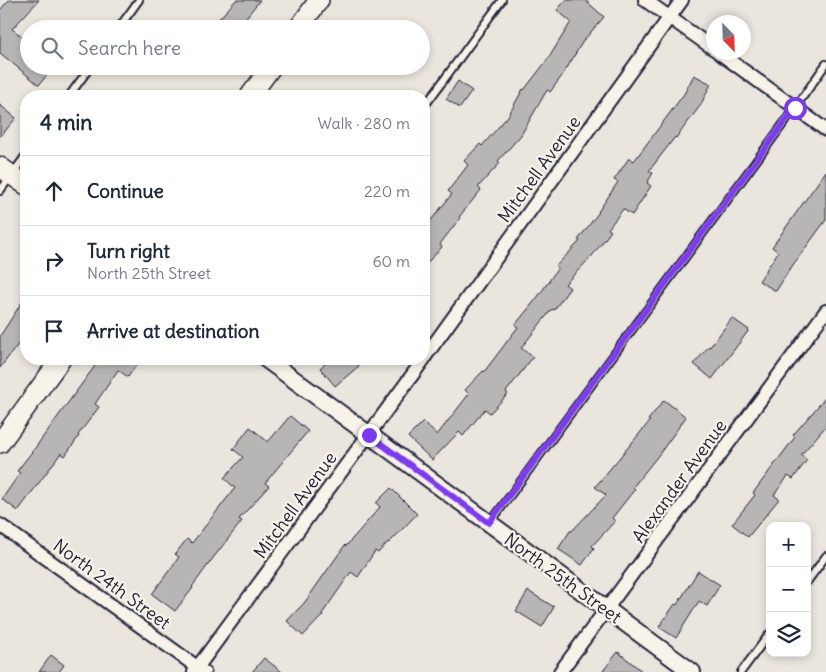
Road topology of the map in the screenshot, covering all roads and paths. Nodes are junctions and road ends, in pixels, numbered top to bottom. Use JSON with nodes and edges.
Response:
{"nodes":[{"id":1,"x":139,"y":0,"type":"edge"},
{"id":2,"x":319,"y":0,"type":"edge"},
{"id":3,"x":502,"y":0,"type":"edge"},
{"id":4,"x":645,"y":0,"type":"edge"},
{"id":5,"x":682,"y":0,"type":"edge"},
{"id":6,"x":670,"y":18,"type":"junction"},
{"id":7,"x":125,"y":20,"type":"edge"},
{"id":8,"x":305,"y":20,"type":"edge"},
{"id":9,"x":706,"y":43,"type":"edge"},
{"id":10,"x":729,"y":60,"type":"edge"},
{"id":11,"x":826,"y":64,"type":"edge"},
{"id":12,"x":84,"y":75,"type":"edge"},
{"id":13,"x":265,"y":75,"type":"edge"},
{"id":14,"x":73,"y":90,"type":"edge"},
{"id":15,"x":254,"y":90,"type":"edge"},
{"id":16,"x":430,"y":99,"type":"edge"},
{"id":17,"x":795,"y":108,"type":"junction"},
{"id":18,"x":826,"y":130,"type":"edge"},
{"id":19,"x":20,"y":165,"type":"edge"},
{"id":20,"x":13,"y":176,"type":"edge"},
{"id":21,"x":0,"y":191,"type":"edge"},
{"id":22,"x":826,"y":311,"type":"edge"},
{"id":23,"x":430,"y":351,"type":"edge"},
{"id":24,"x":57,"y":365,"type":"edge"},
{"id":25,"x":274,"y":365,"type":"edge"},
{"id":26,"x":420,"y":365,"type":"edge"},
{"id":27,"x":369,"y":435,"type":"junction"},
{"id":28,"x":0,"y":443,"type":"edge"},
{"id":29,"x":489,"y":523,"type":"junction"},
{"id":30,"x":0,"y":525,"type":"edge"},
{"id":31,"x":826,"y":556,"type":"edge"},
{"id":32,"x":811,"y":577,"type":"edge"},
{"id":33,"x":606,"y":609,"type":"junction"},
{"id":34,"x":766,"y":639,"type":"edge"},
{"id":35,"x":199,"y":670,"type":"edge"},
{"id":36,"x":560,"y":672,"type":"edge"},
{"id":37,"x":692,"y":672,"type":"edge"},
{"id":38,"x":742,"y":672,"type":"edge"}],
"edges":[{"from":1,"to":7,"type":"lane"},
{"from":2,"to":8,"type":"main road"},
{"from":3,"to":16,"type":"lane"},
{"from":4,"to":6,"type":"street"},
{"from":5,"to":6,"type":"street","name":"Mitchell Avenue"},
{"from":6,"to":9,"type":"street"},
{"from":6,"to":23,"type":"street","name":"Mitchell Avenue"},
{"from":10,"to":17,"type":"street"},
{"from":11,"to":17,"type":"lane"},
{"from":12,"to":14,"type":"lane"},
{"from":13,"to":15,"type":"main road"},
{"from":17,"to":18,"type":"street"},
{"from":17,"to":29,"type":"lane"},
{"from":19,"to":20,"type":"lane"},
{"from":20,"to":21,"type":"lane"},
{"from":22,"to":33,"type":"street","name":"Alexander Avenue"},
{"from":24,"to":28,"type":"main road"},
{"from":25,"to":27,"type":"street","name":"North 25th Street"},
{"from":26,"to":27,"type":"street","name":"Mitchell Avenue"},
{"from":27,"to":29,"type":"street","name":"North 25th Street"},
{"from":27,"to":35,"type":"street","name":"Mitchell Avenue"},
{"from":29,"to":33,"type":"street","name":"North 25th Street"},
{"from":30,"to":35,"type":"street","name":"North 24th Street"},
{"from":31,"to":32,"type":"lane"},
{"from":33,"to":36,"type":"street","name":"Alexander Avenue"},
{"from":33,"to":37,"type":"street","name":"North 25th Street"},
{"from":34,"to":38,"type":"lane"}]}
